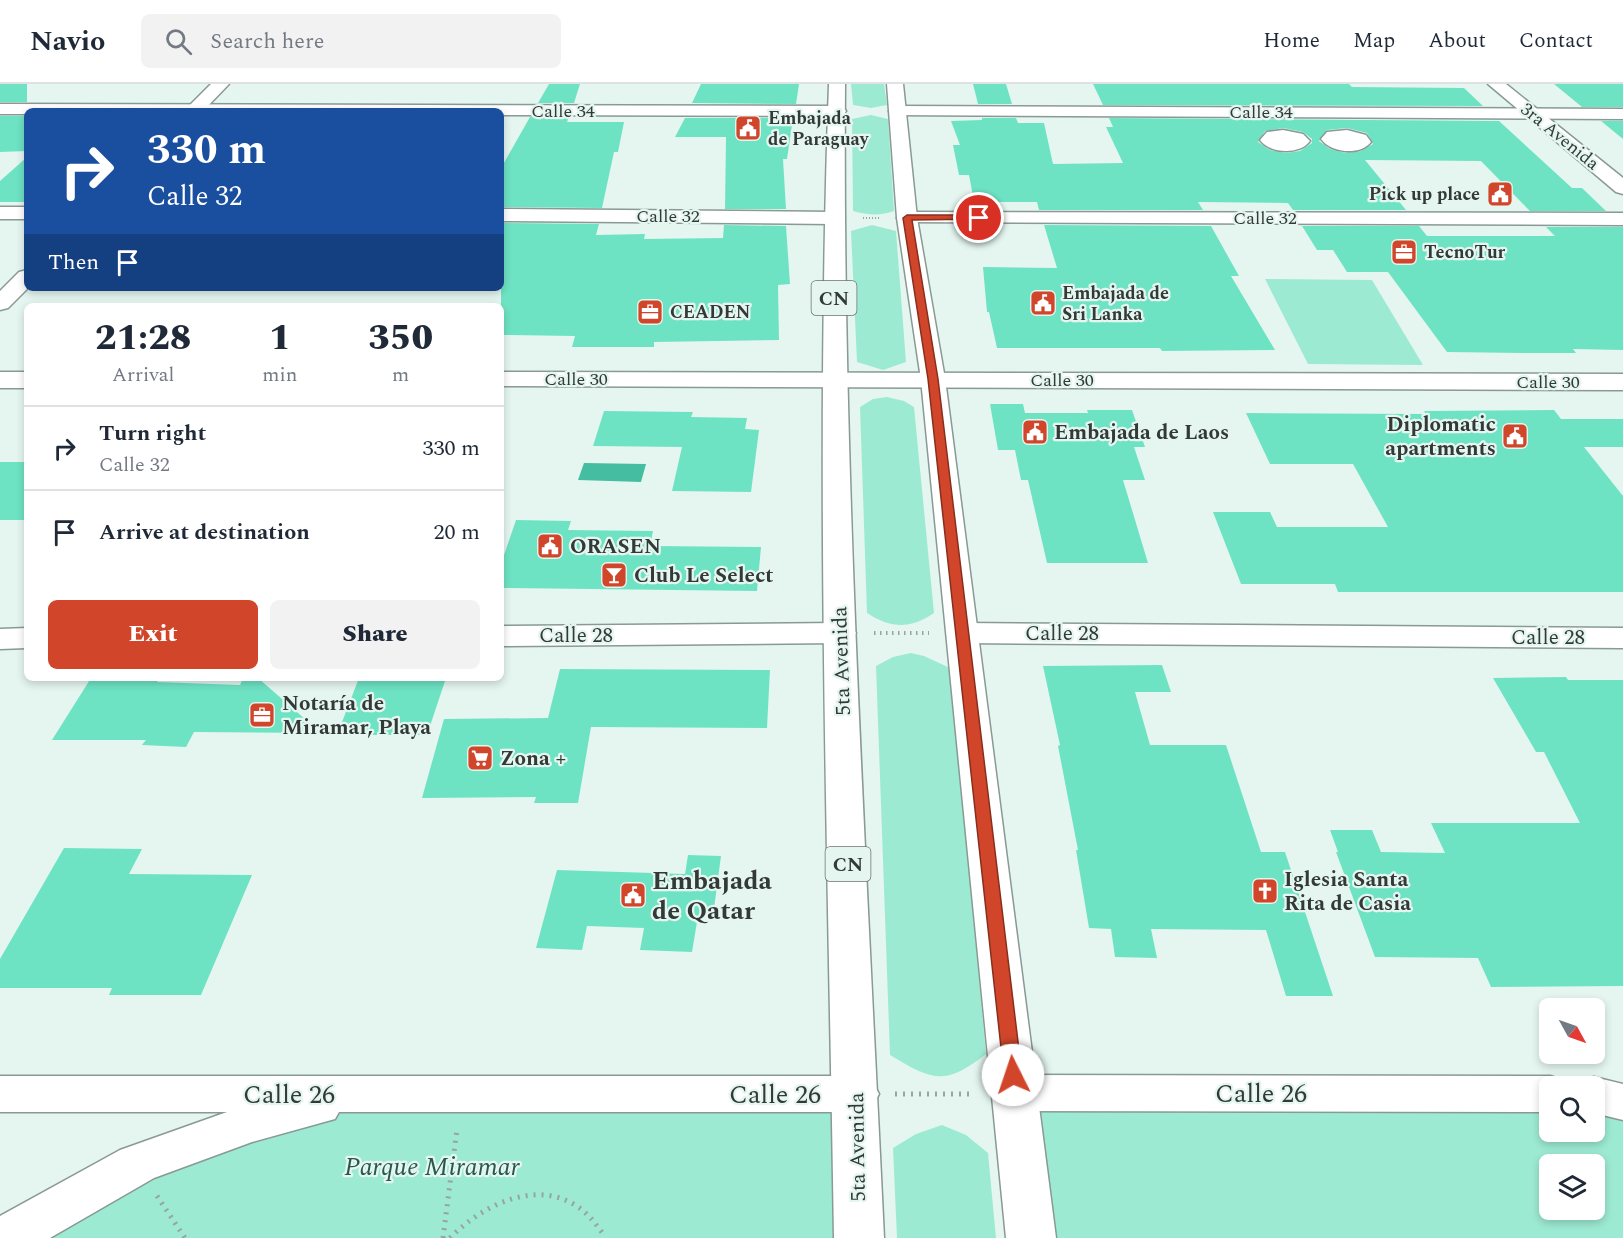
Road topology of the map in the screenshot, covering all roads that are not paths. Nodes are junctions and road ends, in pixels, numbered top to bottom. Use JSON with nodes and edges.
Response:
{"nodes":[{"id":1,"x":221,"y":84,"type":"edge"},
{"id":2,"x":837,"y":84,"type":"edge"},
{"id":3,"x":895,"y":84,"type":"edge"},
{"id":4,"x":1496,"y":84,"type":"edge"},
{"id":5,"x":196,"y":108,"type":"edge"},
{"id":6,"x":0,"y":109,"type":"edge"},
{"id":7,"x":24,"y":109,"type":"edge"},
{"id":8,"x":504,"y":110,"type":"edge"},
{"id":9,"x":837,"y":111,"type":"junction"},
{"id":10,"x":898,"y":111,"type":"junction"},
{"id":11,"x":1259,"y":112,"type":"junction"},
{"id":12,"x":1327,"y":112,"type":"junction"},
{"id":13,"x":1534,"y":114,"type":"junction"},
{"id":14,"x":1623,"y":114,"type":"edge"},
{"id":15,"x":1623,"y":188,"type":"edge"},
{"id":16,"x":0,"y":213,"type":"edge"},
{"id":17,"x":24,"y":213,"type":"edge"},
{"id":18,"x":504,"y":215,"type":"edge"},
{"id":19,"x":834,"y":218,"type":"junction"},
{"id":20,"x":907,"y":218,"type":"junction"},
{"id":21,"x":1623,"y":219,"type":"edge"},
{"id":22,"x":24,"y":281,"type":"edge"},
{"id":23,"x":0,"y":303,"type":"edge"},
{"id":24,"x":504,"y":379,"type":"edge"},
{"id":25,"x":836,"y":379,"type":"junction"},
{"id":26,"x":933,"y":379,"type":"junction"},
{"id":27,"x":0,"y":380,"type":"edge"},
{"id":28,"x":24,"y":380,"type":"edge"},
{"id":29,"x":1623,"y":382,"type":"edge"},
{"id":30,"x":840,"y":633,"type":"junction"},
{"id":31,"x":963,"y":633,"type":"junction"},
{"id":32,"x":504,"y":636,"type":"edge"},
{"id":33,"x":24,"y":638,"type":"edge"},
{"id":34,"x":1623,"y":638,"type":"edge"},
{"id":35,"x":0,"y":639,"type":"edge"},
{"id":36,"x":1014,"y":1093,"type":"junction"},
{"id":37,"x":364,"y":1094,"type":"junction"},
{"id":38,"x":855,"y":1094,"type":"junction"},
{"id":39,"x":1539,"y":1094,"type":"edge"},
{"id":40,"x":1623,"y":1094,"type":"edge"},
{"id":41,"x":1605,"y":1095,"type":"edge"},
{"id":42,"x":1605,"y":1098,"type":"edge"},
{"id":43,"x":1623,"y":1102,"type":"edge"},
{"id":44,"x":4,"y":1103,"type":"edge"},
{"id":45,"x":6,"y":1238,"type":"edge"},
{"id":46,"x":859,"y":1238,"type":"edge"},
{"id":47,"x":1031,"y":1238,"type":"edge"}],
"edges":[{"from":1,"to":5,"type":"main road"},
{"from":2,"to":9,"type":"main road","name":"5ta Avenida","number":"CN"},
{"from":3,"to":10,"type":"main road"},
{"from":4,"to":13,"type":"main road","name":"3ra Avenida"},
{"from":6,"to":7,"type":"main road","name":"Calle 34"},
{"from":8,"to":9,"type":"main road","name":"Calle 34"},
{"from":9,"to":19,"type":"main road","name":"5ta Avenida","number":"CN"},
{"from":10,"to":11,"type":"main road","name":"Calle 34"},
{"from":10,"to":20,"type":"main road"},
{"from":11,"to":12,"type":"main road","name":"Calle 34"},
{"from":11,"to":12,"type":"main road"},
{"from":12,"to":13,"type":"main road","name":"Calle 34"},
{"from":13,"to":14,"type":"main road","name":"Calle 34"},
{"from":13,"to":15,"type":"main road","name":"3ra Avenida"},
{"from":16,"to":17,"type":"main road"},
{"from":18,"to":19,"type":"main road","name":"Calle 32"},
{"from":19,"to":25,"type":"main road","name":"5ta Avenida","number":"CN"},
{"from":20,"to":21,"type":"main road","name":"Calle 32"},
{"from":20,"to":26,"type":"main road"},
{"from":22,"to":23,"type":"main road"},
{"from":24,"to":25,"type":"main road","name":"Calle 30"},
{"from":25,"to":26,"type":"main road","name":"Calle 30"},
{"from":25,"to":30,"type":"main road","name":"5ta Avenida","number":"CN"},
{"from":26,"to":29,"type":"main road","name":"Calle 30"},
{"from":26,"to":31,"type":"main road"},
{"from":27,"to":28,"type":"main road"},
{"from":30,"to":32,"type":"main road","name":"Calle 28"},
{"from":30,"to":38,"type":"main road","name":"5ta Avenida","number":"CN"},
{"from":31,"to":34,"type":"main road","name":"Calle 28"},
{"from":31,"to":36,"type":"main road"},
{"from":33,"to":35,"type":"main road"},
{"from":36,"to":39,"type":"main road","name":"Calle 26"},
{"from":36,"to":47,"type":"main road"},
{"from":37,"to":38,"type":"main road","name":"Calle 26"},
{"from":37,"to":44,"type":"main road","name":"Calle 26"},
{"from":37,"to":45,"type":"main road"},
{"from":38,"to":46,"type":"main road","name":"5ta Avenida","number":"CN"},
{"from":40,"to":41,"type":"main road"},
{"from":42,"to":43,"type":"main road"}]}
